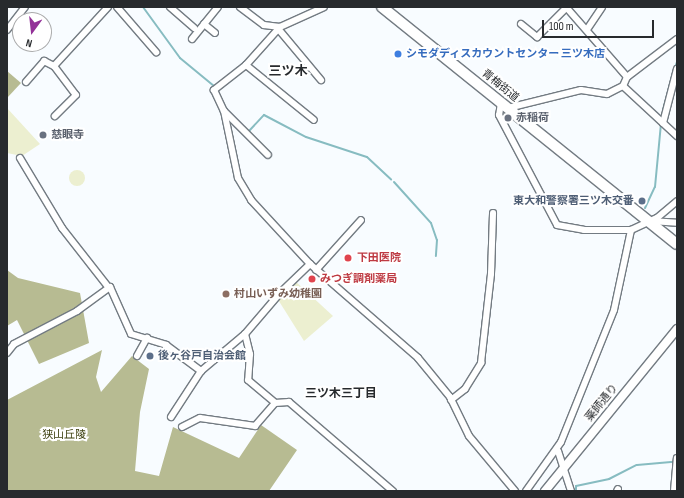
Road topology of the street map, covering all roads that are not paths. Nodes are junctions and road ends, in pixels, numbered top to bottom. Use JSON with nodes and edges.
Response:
{"nodes":[{"id":1,"x":108,"y":7,"type":"edge"},
{"id":2,"x":117,"y":7,"type":"edge"},
{"id":3,"x":170,"y":7,"type":"edge"},
{"id":4,"x":218,"y":7,"type":"edge"},
{"id":5,"x":240,"y":7,"type":"edge"},
{"id":6,"x":324,"y":7,"type":"edge"},
{"id":7,"x":382,"y":7,"type":"edge"},
{"id":8,"x":567,"y":7,"type":"edge"},
{"id":9,"x":602,"y":7,"type":"edge"},
{"id":10,"x":204,"y":24,"type":"junction"},
{"id":11,"x":521,"y":24,"type":"dead end"},
{"id":12,"x":194,"y":28,"type":"dead end"},
{"id":13,"x":588,"y":28,"type":"junction"},
{"id":14,"x":280,"y":29,"type":"junction"},
{"id":15,"x":215,"y":33,"type":"dead end"},
{"id":16,"x":192,"y":39,"type":"dead end"},
{"id":17,"x":677,"y":39,"type":"edge"},
{"id":18,"x":156,"y":52,"type":"dead end"},
{"id":19,"x":246,"y":65,"type":"junction"},
{"id":20,"x":54,"y":66,"type":"junction"},
{"id":21,"x":677,"y":69,"type":"edge"},
{"id":22,"x":627,"y":76,"type":"junction"},
{"id":23,"x":321,"y":80,"type":"dead end"},
{"id":24,"x":26,"y":82,"type":"dead end"},
{"id":25,"x":623,"y":86,"type":"junction"},
{"id":26,"x":505,"y":105,"type":"junction"},
{"id":27,"x":224,"y":111,"type":"junction"},
{"id":28,"x":55,"y":116,"type":"dead end"},
{"id":29,"x":314,"y":120,"type":"dead end"},
{"id":30,"x":662,"y":121,"type":"junction"},
{"id":31,"x":677,"y":136,"type":"edge"},
{"id":32,"x":268,"y":155,"type":"dead end"},
{"id":33,"x":20,"y":158,"type":"dead end"},
{"id":34,"x":677,"y":201,"type":"edge"},
{"id":35,"x":493,"y":213,"type":"dead end"},
{"id":36,"x":362,"y":220,"type":"dead end"},
{"id":37,"x":649,"y":221,"type":"junction"},
{"id":38,"x":677,"y":223,"type":"edge"},
{"id":39,"x":631,"y":230,"type":"junction"},
{"id":40,"x":677,"y":244,"type":"edge"},
{"id":41,"x":310,"y":264,"type":"junction"},
{"id":42,"x":316,"y":270,"type":"junction"},
{"id":43,"x":109,"y":288,"type":"junction"},
{"id":44,"x":676,"y":333,"type":"edge"},
{"id":45,"x":245,"y":334,"type":"junction"},
{"id":46,"x":148,"y":338,"type":"junction"},
{"id":47,"x":7,"y":353,"type":"edge"},
{"id":48,"x":137,"y":356,"type":"dead end"},
{"id":49,"x":201,"y":372,"type":"junction"},
{"id":50,"x":452,"y":400,"type":"junction"},
{"id":51,"x":275,"y":403,"type":"junction"},
{"id":52,"x":171,"y":417,"type":"dead end"},
{"id":53,"x":182,"y":427,"type":"dead end"},
{"id":54,"x":558,"y":451,"type":"junction"},
{"id":55,"x":677,"y":458,"type":"edge"},
{"id":56,"x":565,"y":466,"type":"junction"},
{"id":57,"x":677,"y":489,"type":"edge"},
{"id":58,"x":393,"y":491,"type":"edge"},
{"id":59,"x":515,"y":491,"type":"edge"},
{"id":60,"x":526,"y":491,"type":"edge"},
{"id":61,"x":545,"y":491,"type":"edge"},
{"id":62,"x":571,"y":491,"type":"edge"},
{"id":63,"x":674,"y":491,"type":"edge"}],
"edges":[{"from":1,"to":20,"type":"street"},
{"from":2,"to":18,"type":"street"},
{"from":3,"to":12,"type":"street"},
{"from":4,"to":10,"type":"street"},
{"from":5,"to":14,"type":"street"},
{"from":6,"to":14,"type":"street"},
{"from":7,"to":26,"type":"main road","name":"青梅街道"},
{"from":8,"to":11,"type":"street"},
{"from":8,"to":13,"type":"street"},
{"from":9,"to":13,"type":"street"},
{"from":10,"to":15,"type":"street"},
{"from":10,"to":16,"type":"street"},
{"from":13,"to":22,"type":"street"},
{"from":14,"to":19,"type":"street"},
{"from":14,"to":23,"type":"street"},
{"from":17,"to":22,"type":"street"},
{"from":19,"to":27,"type":"street"},
{"from":19,"to":29,"type":"street"},
{"from":20,"to":24,"type":"street"},
{"from":20,"to":28,"type":"street"},
{"from":21,"to":30,"type":"street"},
{"from":22,"to":25,"type":"street"},
{"from":25,"to":26,"type":"street"},
{"from":25,"to":30,"type":"street"},
{"from":26,"to":37,"type":"main road","name":"青梅街道"},
{"from":26,"to":39,"type":"street"},
{"from":27,"to":32,"type":"street"},
{"from":27,"to":41,"type":"street"},
{"from":30,"to":31,"type":"street"},
{"from":33,"to":43,"type":"street"},
{"from":34,"to":37,"type":"street"},
{"from":35,"to":50,"type":"street"},
{"from":36,"to":42,"type":"street"},
{"from":37,"to":38,"type":"street"},
{"from":37,"to":39,"type":"street"},
{"from":37,"to":40,"type":"main road","name":"青梅街道"},
{"from":39,"to":54,"type":"street"},
{"from":41,"to":42,"type":"street"},
{"from":41,"to":45,"type":"street"},
{"from":42,"to":50,"type":"street"},
{"from":43,"to":46,"type":"street"},
{"from":43,"to":47,"type":"street"},
{"from":44,"to":56,"type":"street","name":"薬師通り"},
{"from":45,"to":49,"type":"street"},
{"from":45,"to":51,"type":"street"},
{"from":46,"to":48,"type":"street"},
{"from":46,"to":49,"type":"street"},
{"from":49,"to":52,"type":"street"},
{"from":50,"to":59,"type":"street"},
{"from":51,"to":53,"type":"street"},
{"from":51,"to":58,"type":"street"},
{"from":54,"to":56,"type":"street"},
{"from":54,"to":60,"type":"street"},
{"from":55,"to":63,"type":"street"},
{"from":56,"to":61,"type":"street","name":"薬師通り"},
{"from":56,"to":62,"type":"street"},
{"from":57,"to":63,"type":"street"}]}
